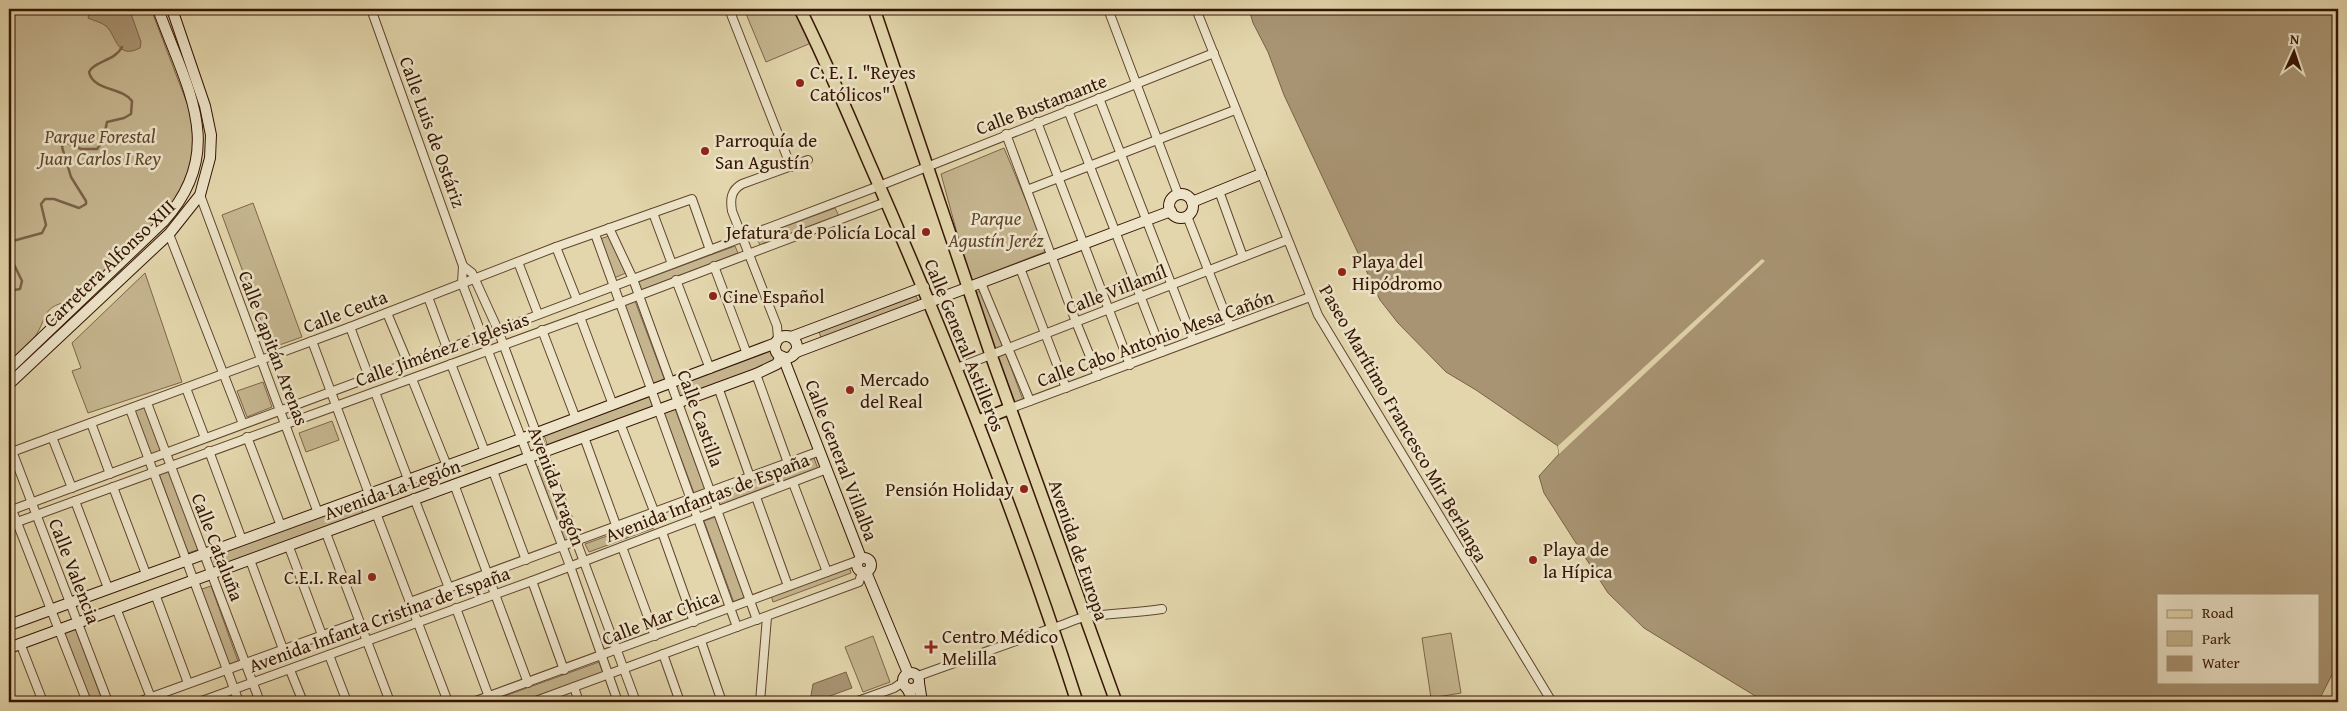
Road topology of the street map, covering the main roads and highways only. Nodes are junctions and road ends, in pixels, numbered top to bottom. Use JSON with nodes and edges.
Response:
{"nodes":[{"id":1,"x":800,"y":9,"type":"edge"},
{"id":2,"x":874,"y":9,"type":"edge"},
{"id":3,"x":1011,"y":408,"type":"junction"},
{"id":4,"x":978,"y":421,"type":"junction"},
{"id":5,"x":1077,"y":702,"type":"edge"},
{"id":6,"x":1116,"y":702,"type":"edge"}],
"edges":[{"from":1,"to":4,"type":"main road","name":"Calle General Astilleros"},
{"from":2,"to":3,"type":"main road","name":"Avenida de Europa"},
{"from":3,"to":4,"type":"main road"},
{"from":3,"to":6,"type":"main road","name":"Avenida de Europa"},
{"from":4,"to":5,"type":"main road","name":"Calle General Astilleros"}]}
